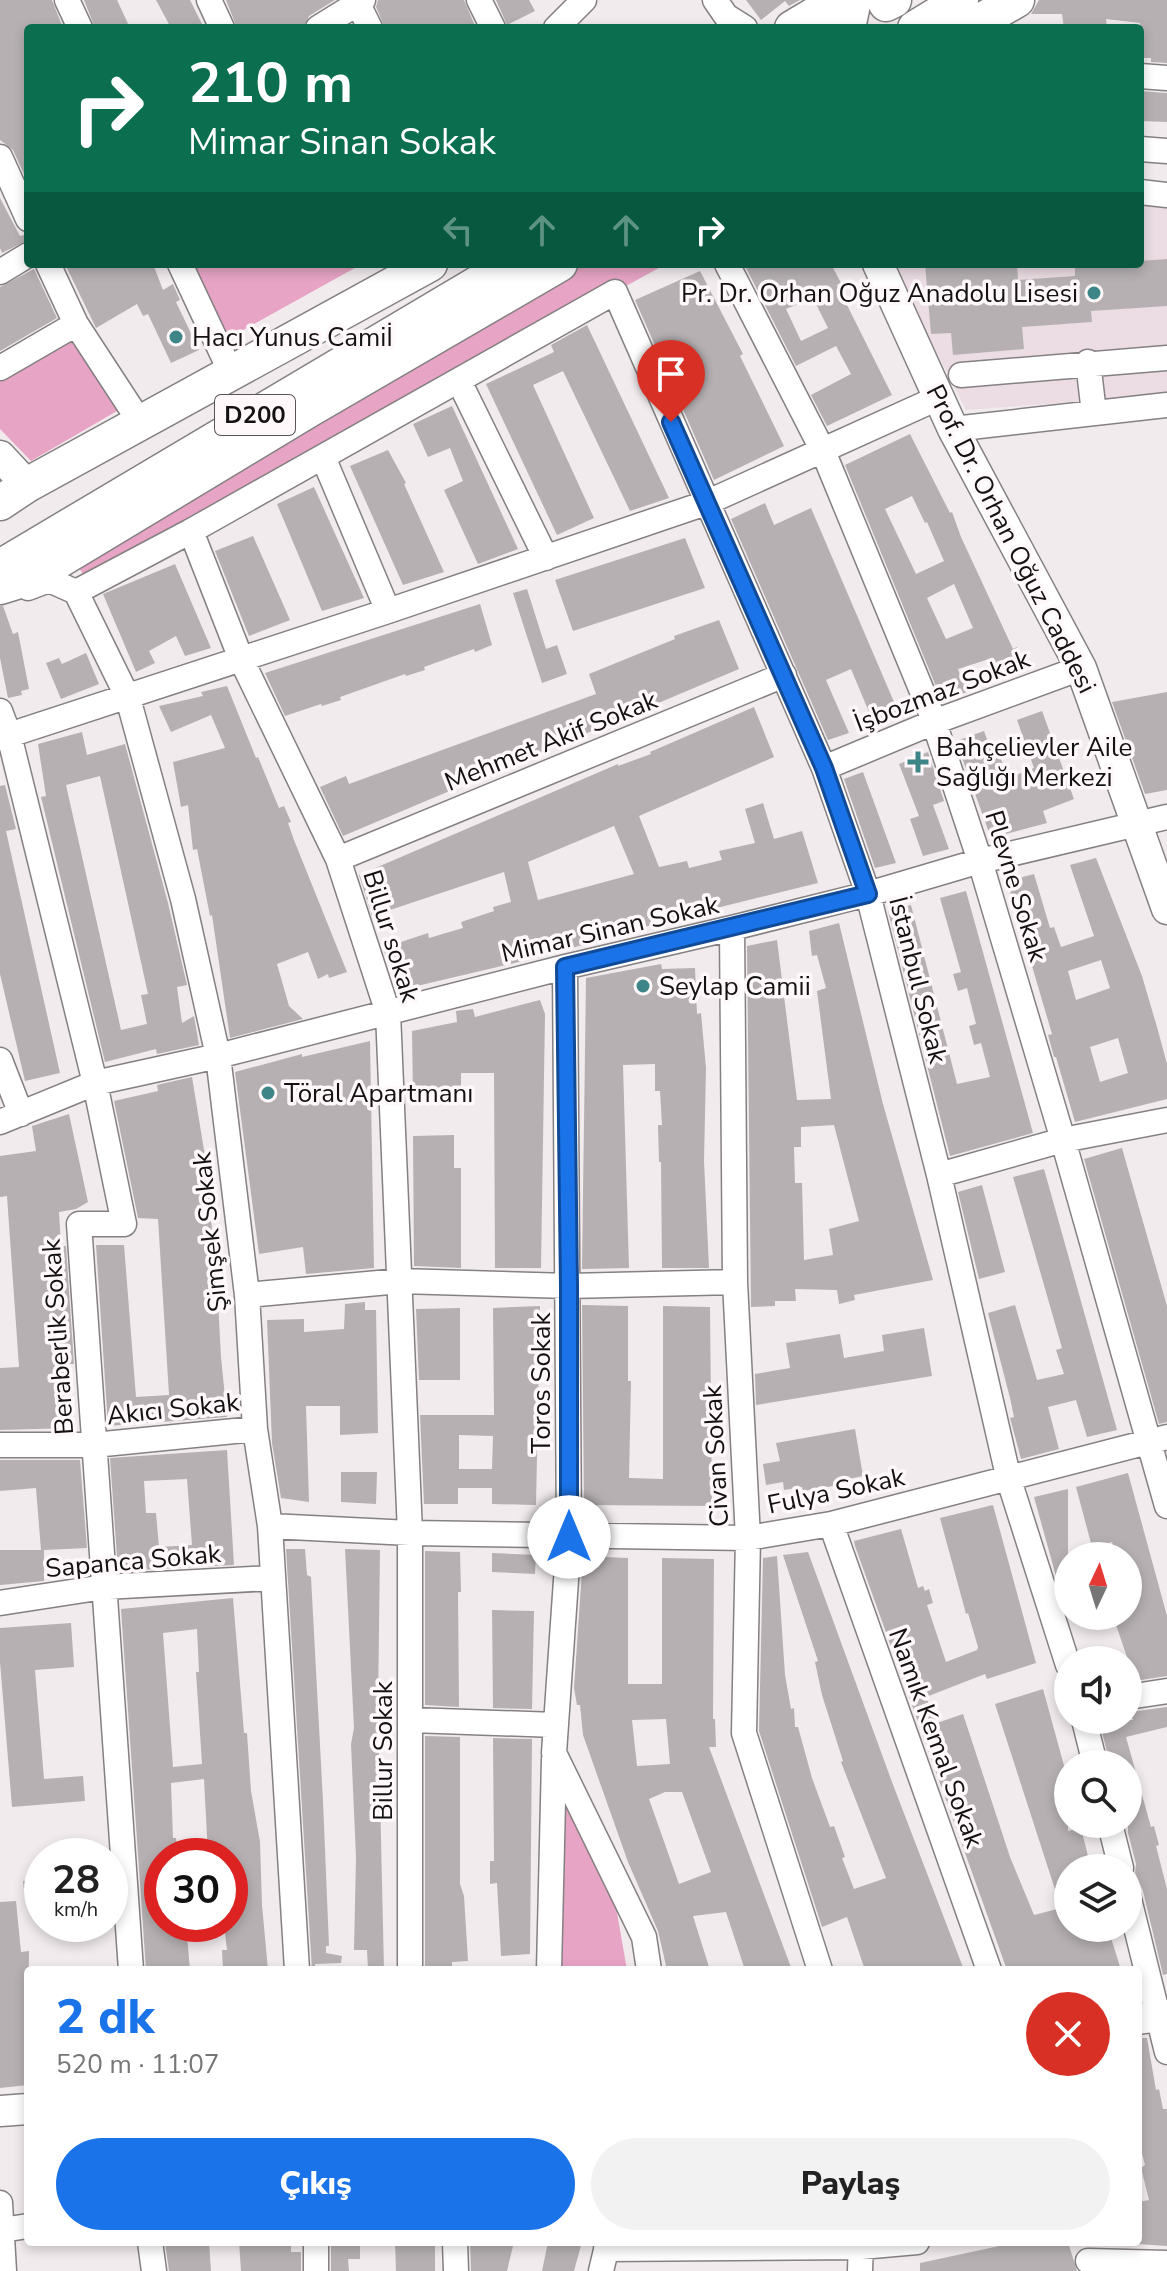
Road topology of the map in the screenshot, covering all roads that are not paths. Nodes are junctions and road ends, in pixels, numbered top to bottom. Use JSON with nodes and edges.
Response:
{"nodes":[{"id":1,"x":67,"y":0,"type":"edge"},
{"id":2,"x":209,"y":0,"type":"edge"},
{"id":3,"x":479,"y":0,"type":"edge"},
{"id":4,"x":584,"y":0,"type":"edge"},
{"id":5,"x":824,"y":0,"type":"edge"},
{"id":6,"x":839,"y":0,"type":"edge"},
{"id":7,"x":961,"y":0,"type":"edge"},
{"id":8,"x":1017,"y":0,"type":"edge"},
{"id":9,"x":359,"y":1,"type":"edge"},
{"id":10,"x":878,"y":1,"type":"edge"},
{"id":11,"x":78,"y":24,"type":"edge"},
{"id":12,"x":220,"y":24,"type":"edge"},
{"id":13,"x":324,"y":24,"type":"edge"},
{"id":14,"x":368,"y":24,"type":"edge"},
{"id":15,"x":491,"y":24,"type":"edge"},
{"id":16,"x":560,"y":24,"type":"edge"},
{"id":17,"x":795,"y":24,"type":"edge"},
{"id":18,"x":797,"y":24,"type":"edge"},
{"id":19,"x":852,"y":24,"type":"edge"},
{"id":20,"x":922,"y":24,"type":"edge"},
{"id":21,"x":975,"y":24,"type":"edge"},
{"id":22,"x":1144,"y":76,"type":"edge"},
{"id":23,"x":1167,"y":78,"type":"edge"},
{"id":24,"x":1144,"y":149,"type":"edge"},
{"id":25,"x":1167,"y":151,"type":"edge"},
{"id":26,"x":0,"y":157,"type":"edge"},
{"id":27,"x":1144,"y":192,"type":"edge"},
{"id":28,"x":1167,"y":195,"type":"edge"},
{"id":29,"x":24,"y":210,"type":"edge"},
{"id":30,"x":24,"y":257,"type":"edge"},
{"id":31,"x":50,"y":268,"type":"edge"},
{"id":32,"x":182,"y":268,"type":"edge"},
{"id":33,"x":389,"y":268,"type":"edge"},
{"id":34,"x":423,"y":268,"type":"edge"},
{"id":35,"x":503,"y":268,"type":"edge"},
{"id":36,"x":553,"y":268,"type":"edge"},
{"id":37,"x":729,"y":268,"type":"edge"},
{"id":38,"x":880,"y":268,"type":"edge"},
{"id":39,"x":0,"y":272,"type":"edge"},
{"id":40,"x":76,"y":324,"type":"junction"},
{"id":41,"x":1167,"y":358,"type":"edge"},
{"id":42,"x":226,"y":362,"type":"junction"},
{"id":43,"x":1088,"y":362,"type":"junction"},
{"id":44,"x":0,"y":368,"type":"edge"},
{"id":45,"x":961,"y":375,"type":"dead end"},
{"id":46,"x":459,"y":381,"type":"junction"},
{"id":47,"x":940,"y":397,"type":"junction"},
{"id":48,"x":1167,"y":405,"type":"edge"},
{"id":49,"x":1094,"y":413,"type":"junction"},
{"id":50,"x":138,"y":419,"type":"junction"},
{"id":51,"x":953,"y":429,"type":"junction"},
{"id":52,"x":823,"y":451,"type":"junction"},
{"id":53,"x":0,"y":456,"type":"edge"},
{"id":54,"x":323,"y":457,"type":"junction"},
{"id":55,"x":14,"y":494,"type":"edge"},
{"id":56,"x":706,"y":503,"type":"junction"},
{"id":57,"x":191,"y":531,"type":"junction"},
{"id":58,"x":546,"y":558,"type":"junction"},
{"id":59,"x":0,"y":567,"type":"edge"},
{"id":60,"x":0,"y":587,"type":"edge"},
{"id":61,"x":76,"y":592,"type":"junction"},
{"id":62,"x":0,"y":599,"type":"edge"},
{"id":63,"x":388,"y":611,"type":"junction"},
{"id":64,"x":241,"y":659,"type":"junction"},
{"id":65,"x":1081,"y":668,"type":"junction"},
{"id":66,"x":784,"y":675,"type":"junction"},
{"id":67,"x":128,"y":698,"type":"junction"},
{"id":68,"x":0,"y":711,"type":"edge"},
{"id":69,"x":934,"y":722,"type":"junction"},
{"id":70,"x":5,"y":737,"type":"edge"},
{"id":71,"x":824,"y":768,"type":"junction"},
{"id":72,"x":1167,"y":817,"type":"edge"},
{"id":73,"x":1136,"y":824,"type":"junction"},
{"id":74,"x":338,"y":859,"type":"junction"},
{"id":75,"x":980,"y":861,"type":"junction"},
{"id":76,"x":868,"y":894,"type":"junction"},
{"id":77,"x":1167,"y":909,"type":"edge"},
{"id":78,"x":732,"y":928,"type":"junction"},
{"id":79,"x":565,"y":967,"type":"junction"},
{"id":80,"x":388,"y":1013,"type":"junction"},
{"id":81,"x":218,"y":1056,"type":"junction"},
{"id":82,"x":0,"y":1060,"type":"edge"},
{"id":83,"x":95,"y":1083,"type":"junction"},
{"id":84,"x":10,"y":1118,"type":"edge"},
{"id":85,"x":1167,"y":1120,"type":"edge"},
{"id":86,"x":1063,"y":1140,"type":"junction"},
{"id":87,"x":939,"y":1175,"type":"junction"},
{"id":88,"x":400,"y":1281,"type":"junction"},
{"id":89,"x":735,"y":1282,"type":"junction"},
{"id":90,"x":569,"y":1286,"type":"junction"},
{"id":91,"x":247,"y":1295,"type":"junction"},
{"id":92,"x":255,"y":1429,"type":"junction"},
{"id":93,"x":1159,"y":1440,"type":"edge"},
{"id":94,"x":0,"y":1445,"type":"edge"},
{"id":95,"x":94,"y":1445,"type":"junction"},
{"id":96,"x":1009,"y":1480,"type":"junction"},
{"id":97,"x":1167,"y":1506,"type":"edge"},
{"id":98,"x":831,"y":1524,"type":"junction"},
{"id":99,"x":270,"y":1526,"type":"junction"},
{"id":100,"x":410,"y":1533,"type":"junction"},
{"id":101,"x":569,"y":1537,"type":"junction"},
{"id":102,"x":748,"y":1538,"type":"junction"},
{"id":103,"x":272,"y":1578,"type":"junction"},
{"id":104,"x":104,"y":1587,"type":"junction"},
{"id":105,"x":0,"y":1603,"type":"edge"},
{"id":106,"x":1062,"y":1646,"type":"edge"},
{"id":107,"x":1167,"y":1691,"type":"edge"},
{"id":108,"x":1142,"y":1695,"type":"edge"},
{"id":109,"x":411,"y":1720,"type":"junction"},
{"id":110,"x":556,"y":1725,"type":"junction"},
{"id":111,"x":554,"y":1753,"type":"junction"},
{"id":112,"x":1138,"y":1942,"type":"edge"},
{"id":113,"x":131,"y":1966,"type":"edge"},
{"id":114,"x":297,"y":1966,"type":"edge"},
{"id":115,"x":410,"y":1966,"type":"edge"},
{"id":116,"x":549,"y":1966,"type":"edge"},
{"id":117,"x":648,"y":1966,"type":"edge"},
{"id":118,"x":819,"y":1966,"type":"edge"},
{"id":119,"x":988,"y":1966,"type":"edge"},
{"id":120,"x":1154,"y":2017,"type":"edge"},
{"id":121,"x":1167,"y":2052,"type":"edge"},
{"id":122,"x":24,"y":2109,"type":"edge"},
{"id":123,"x":0,"y":2111,"type":"edge"},
{"id":124,"x":0,"y":2203,"type":"edge"},
{"id":125,"x":24,"y":2227,"type":"edge"},
{"id":126,"x":2,"y":2230,"type":"junction"},
{"id":127,"x":151,"y":2246,"type":"edge"},
{"id":128,"x":316,"y":2246,"type":"edge"},
{"id":129,"x":455,"y":2246,"type":"edge"},
{"id":130,"x":897,"y":2246,"type":"edge"},
{"id":131,"x":861,"y":2253,"type":"edge"},
{"id":132,"x":605,"y":2254,"type":"edge"},
{"id":133,"x":1087,"y":2258,"type":"edge"},
{"id":134,"x":1167,"y":2263,"type":"edge"},
{"id":135,"x":4,"y":2271,"type":"edge"},
{"id":136,"x":154,"y":2271,"type":"edge"},
{"id":137,"x":316,"y":2271,"type":"edge"},
{"id":138,"x":456,"y":2271,"type":"edge"}],
"edges":[{"from":1,"to":11,"type":"street"},
{"from":2,"to":12,"type":"street"},
{"from":3,"to":15,"type":"street"},
{"from":4,"to":16,"type":"street"},
{"from":5,"to":17,"type":"street"},
{"from":6,"to":18,"type":"highway"},
{"from":7,"to":20,"type":"highway"},
{"from":8,"to":21,"type":"highway"},
{"from":9,"to":13,"type":"street"},
{"from":9,"to":14,"type":"street"},
{"from":10,"to":19,"type":"highway"},
{"from":22,"to":23,"type":"street"},
{"from":24,"to":25,"type":"street"},
{"from":26,"to":29,"type":"street"},
{"from":27,"to":28,"type":"street"},
{"from":30,"to":39,"type":"street"},
{"from":31,"to":40,"type":"street"},
{"from":32,"to":42,"type":"street"},
{"from":33,"to":42,"type":"highway"},
{"from":34,"to":55,"type":"highway","number":"D200"},
{"from":35,"to":59,"type":"highway","number":"D200"},
{"from":36,"to":60,"type":"highway"},
{"from":37,"to":52,"type":"street","name":"Plevne Sokak"},
{"from":38,"to":47,"type":"main road","name":"Prof. Dr. Orhan Oğuz Caddesi"},
{"from":40,"to":44,"type":"street"},
{"from":40,"to":50,"type":"street"},
{"from":41,"to":43,"type":"street"},
{"from":42,"to":50,"type":"highway"},
{"from":43,"to":45,"type":"street"},
{"from":43,"to":49,"type":"street"},
{"from":46,"to":54,"type":"street"},
{"from":46,"to":56,"type":"street","name":"İstanbul Sokak"},
{"from":46,"to":58,"type":"street"},
{"from":47,"to":51,"type":"main road","name":"Prof. Dr. Orhan Oğuz Caddesi"},
{"from":47,"to":52,"type":"street"},
{"from":48,"to":49,"type":"street"},
{"from":49,"to":51,"type":"street"},
{"from":50,"to":55,"type":"highway"},
{"from":51,"to":65,"type":"main road","name":"Prof. Dr. Orhan Oğuz Caddesi"},
{"from":52,"to":56,"type":"street"},
{"from":52,"to":69,"type":"street","name":"Plevne Sokak"},
{"from":53,"to":55,"type":"main road"},
{"from":54,"to":57,"type":"street"},
{"from":54,"to":63,"type":"street"},
{"from":56,"to":58,"type":"street"},
{"from":56,"to":66,"type":"street","name":"İstanbul Sokak"},
{"from":57,"to":61,"type":"street"},
{"from":57,"to":64,"type":"street","name":"Billur sokak"},
{"from":58,"to":63,"type":"street"},
{"from":61,"to":62,"type":"street"},
{"from":61,"to":67,"type":"street","name":"Şimşek Sokak"},
{"from":63,"to":64,"type":"street"},
{"from":64,"to":67,"type":"street"},
{"from":64,"to":74,"type":"street","name":"Billur sokak"},
{"from":65,"to":69,"type":"street","name":"İşbozmaz Sokak"},
{"from":65,"to":73,"type":"main road","name":"Prof. Dr. Orhan Oğuz Caddesi"},
{"from":66,"to":71,"type":"street","name":"İstanbul Sokak"},
{"from":66,"to":74,"type":"street","name":"Mehmet Akif Sokak"},
{"from":67,"to":70,"type":"street"},
{"from":67,"to":81,"type":"street","name":"Şimşek Sokak"},
{"from":68,"to":70,"type":"street","name":"Beraberlik Sokak"},
{"from":69,"to":71,"type":"street","name":"İşbozmaz Sokak"},
{"from":69,"to":75,"type":"street","name":"Plevne Sokak"},
{"from":70,"to":83,"type":"street","name":"Beraberlik Sokak"},
{"from":71,"to":76,"type":"street","name":"İstanbul Sokak"},
{"from":72,"to":73,"type":"street","name":"Mimar Sinan Sokak"},
{"from":73,"to":75,"type":"street","name":"Mimar Sinan Sokak"},
{"from":73,"to":77,"type":"main road","name":"Prof. Dr. Orhan Oğuz Caddesi"},
{"from":74,"to":80,"type":"street","name":"Billur sokak"},
{"from":75,"to":76,"type":"street","name":"Mimar Sinan Sokak"},
{"from":75,"to":86,"type":"street","name":"Plevne Sokak"},
{"from":76,"to":78,"type":"street","name":"Mimar Sinan Sokak"},
{"from":76,"to":87,"type":"street","name":"İstanbul Sokak"},
{"from":78,"to":79,"type":"street","name":"Mimar Sinan Sokak"},
{"from":78,"to":89,"type":"street","name":"Civan Sokak"},
{"from":79,"to":80,"type":"street","name":"Mimar Sinan Sokak"},
{"from":79,"to":90,"type":"street","name":"Toros Sokak"},
{"from":80,"to":81,"type":"street","name":"Mimar Sinan Sokak"},
{"from":80,"to":88,"type":"street","name":"Billur sokak"},
{"from":81,"to":83,"type":"street","name":"Mimar Sinan Sokak"},
{"from":81,"to":91,"type":"street","name":"Şimşek Sokak"},
{"from":82,"to":84,"type":"street"},
{"from":83,"to":84,"type":"street","name":"Mimar Sinan Sokak"},
{"from":83,"to":95,"type":"street","name":"Beraberlik Sokak"},
{"from":85,"to":86,"type":"street"},
{"from":86,"to":87,"type":"street"},
{"from":86,"to":93,"type":"street","name":"Plevne Sokak"},
{"from":87,"to":96,"type":"street","name":"İstanbul Sokak"},
{"from":88,"to":90,"type":"street"},
{"from":88,"to":91,"type":"street"},
{"from":88,"to":100,"type":"street","name":"Billur sokak"},
{"from":89,"to":90,"type":"street"},
{"from":89,"to":102,"type":"street","name":"Civan Sokak"},
{"from":90,"to":101,"type":"street","name":"Toros Sokak"},
{"from":91,"to":92,"type":"street","name":"Şimşek Sokak"},
{"from":92,"to":95,"type":"street","name":"Akıcı Sokak"},
{"from":92,"to":99,"type":"street","name":"Şimşek Sokak"},
{"from":93,"to":96,"type":"street","name":"Fulya Sokak"},
{"from":93,"to":97,"type":"street","name":"Plevne Sokak"},
{"from":94,"to":95,"type":"street","name":"Akıcı Sokak"},
{"from":95,"to":104,"type":"street","name":"Beraberlik Sokak"},
{"from":96,"to":98,"type":"street","name":"Fulya Sokak"},
{"from":96,"to":106,"type":"street","name":"İstanbul Sokak"},
{"from":98,"to":102,"type":"street","name":"Fulya Sokak"},
{"from":98,"to":119,"type":"street","name":"Namık Kemal Sokak"},
{"from":99,"to":100,"type":"street","name":"Fulya Sokak"},
{"from":99,"to":103,"type":"street","name":"Şimşek Sokak"},
{"from":100,"to":101,"type":"street","name":"Fulya Sokak"},
{"from":100,"to":109,"type":"street","name":"Billur Sokak"},
{"from":101,"to":102,"type":"street","name":"Fulya Sokak"},
{"from":101,"to":110,"type":"street","name":"Toros Sokak"},
{"from":102,"to":118,"type":"street","name":"Civan Sokak"},
{"from":103,"to":104,"type":"street","name":"Sapanca Sokak"},
{"from":103,"to":114,"type":"street","name":"Şimşek Sokak"},
{"from":104,"to":105,"type":"street","name":"Sapanca Sokak"},
{"from":104,"to":113,"type":"street","name":"Beraberlik Sokak"},
{"from":107,"to":108,"type":"street"},
{"from":109,"to":110,"type":"street"},
{"from":109,"to":115,"type":"street","name":"Billur Sokak"},
{"from":110,"to":111,"type":"street","name":"Toros Sokak"},
{"from":111,"to":116,"type":"street","name":"Toros Sokak"},
{"from":111,"to":117,"type":"street"},
{"from":112,"to":120,"type":"street"},
{"from":120,"to":121,"type":"street"},
{"from":122,"to":123,"type":"main road"},
{"from":124,"to":126,"type":"street"},
{"from":125,"to":126,"type":"street"},
{"from":126,"to":135,"type":"street"},
{"from":127,"to":136,"type":"street"},
{"from":128,"to":137,"type":"street"},
{"from":129,"to":138,"type":"street"},
{"from":130,"to":131,"type":"street"},
{"from":131,"to":132,"type":"street"},
{"from":133,"to":134,"type":"street"}]}
